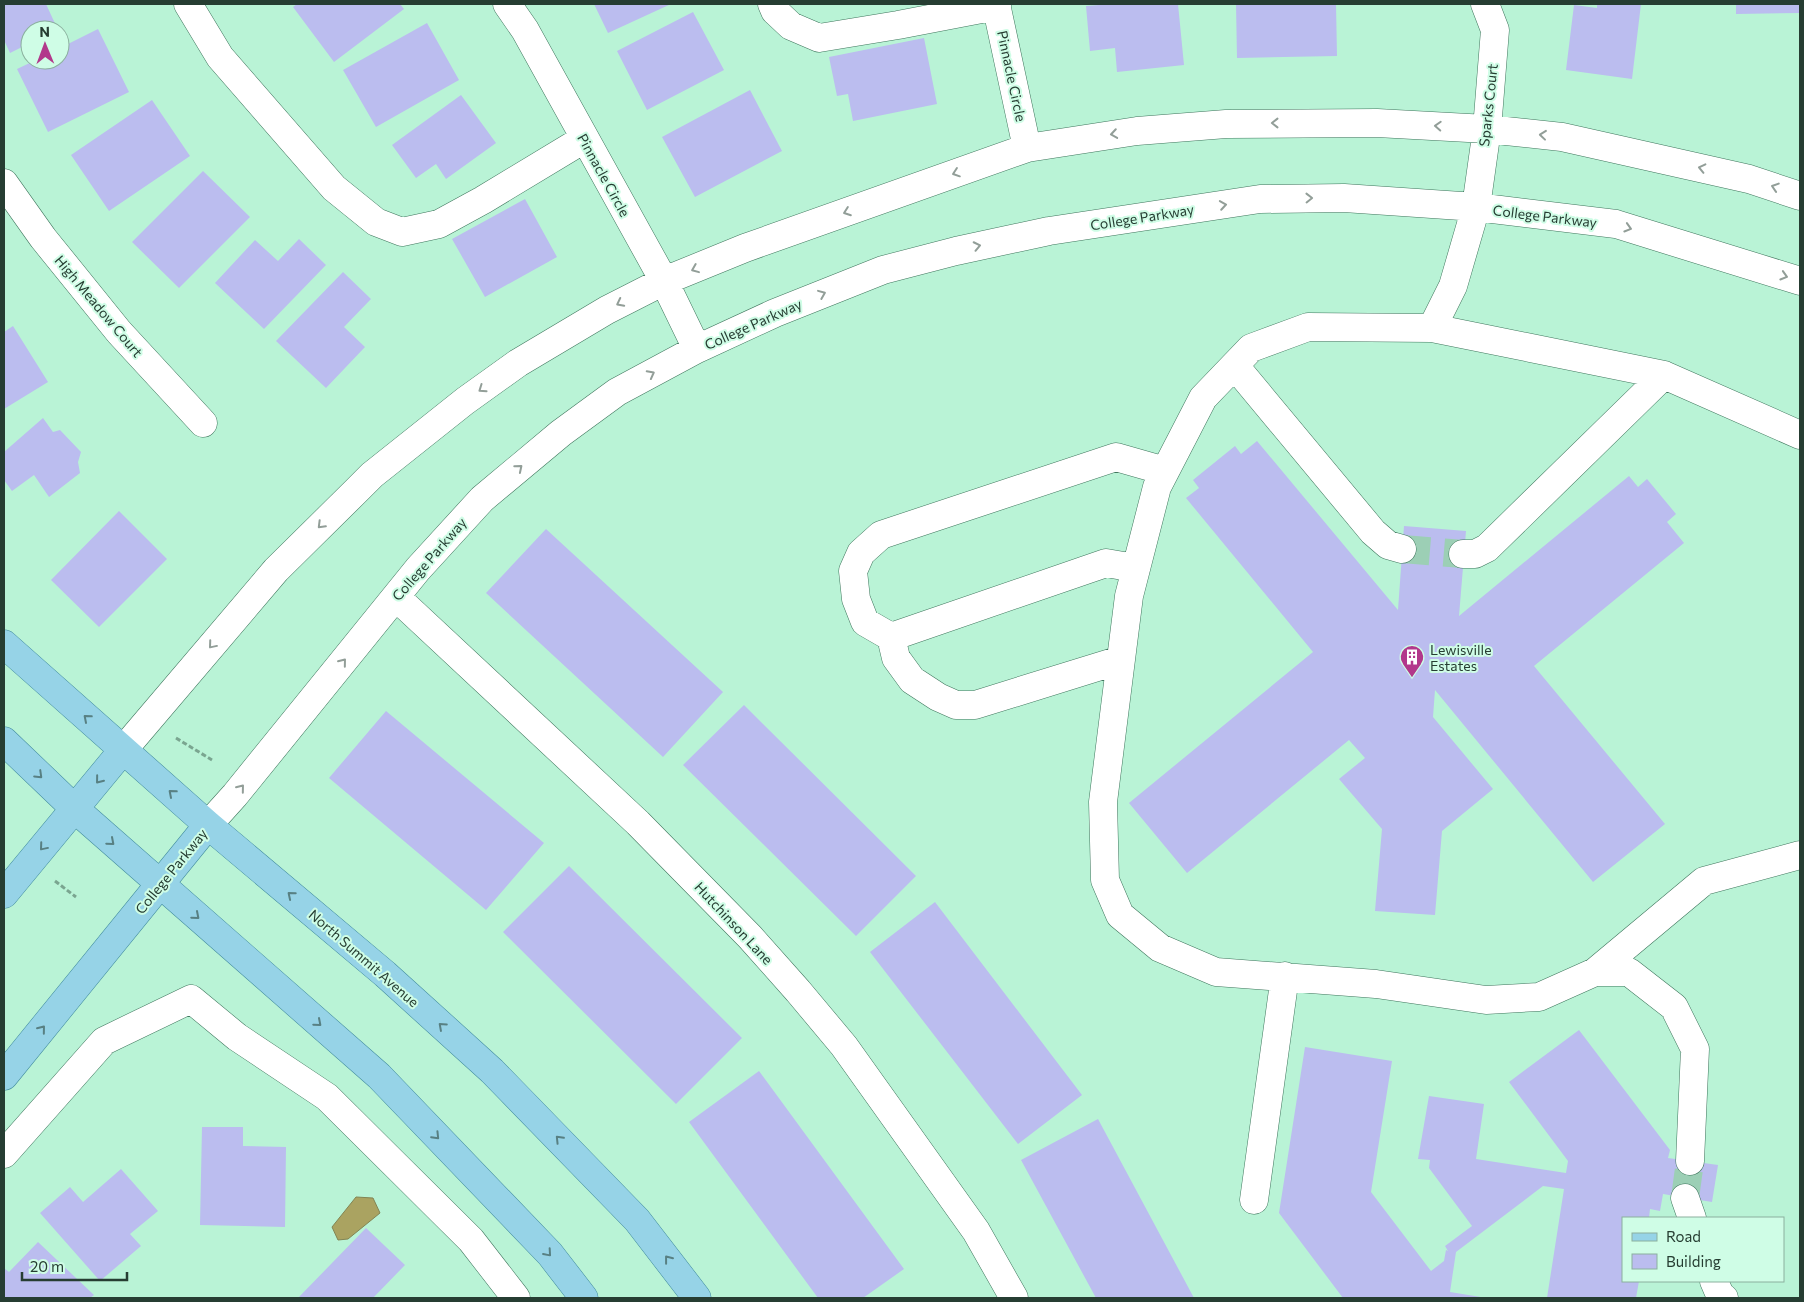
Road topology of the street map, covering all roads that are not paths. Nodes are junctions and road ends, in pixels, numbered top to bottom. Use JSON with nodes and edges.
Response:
{"nodes":[{"id":1,"x":188,"y":4,"type":"edge"},
{"id":2,"x":508,"y":4,"type":"edge"},
{"id":3,"x":772,"y":4,"type":"edge"},
{"id":4,"x":1485,"y":4,"type":"edge"},
{"id":5,"x":997,"y":5,"type":"edge"},
{"id":6,"x":1487,"y":128,"type":"junction"},
{"id":7,"x":584,"y":139,"type":"junction"},
{"id":8,"x":1027,"y":148,"type":"junction"},
{"id":9,"x":4,"y":183,"type":"edge"},
{"id":10,"x":1800,"y":196,"type":"edge"},
{"id":11,"x":1476,"y":207,"type":"junction"},
{"id":12,"x":664,"y":281,"type":"junction"},
{"id":13,"x":1800,"y":281,"type":"edge"},
{"id":14,"x":1432,"y":328,"type":"junction"},
{"id":15,"x":697,"y":349,"type":"junction"},
{"id":16,"x":1235,"y":366,"type":"junction"},
{"id":17,"x":1664,"y":375,"type":"junction"},
{"id":18,"x":203,"y":423,"type":"dead end"},
{"id":19,"x":1800,"y":435,"type":"edge"},
{"id":20,"x":1165,"y":471,"type":"junction"},
{"id":21,"x":1402,"y":549,"type":"tunnel mouth"},
{"id":22,"x":1464,"y":554,"type":"tunnel mouth"},
{"id":23,"x":1136,"y":568,"type":"junction"},
{"id":24,"x":396,"y":597,"type":"junction"},
{"id":25,"x":891,"y":637,"type":"junction"},
{"id":26,"x":4,"y":644,"type":"edge"},
{"id":27,"x":1120,"y":660,"type":"junction"},
{"id":28,"x":4,"y":741,"type":"edge"},
{"id":29,"x":123,"y":750,"type":"junction"},
{"id":30,"x":75,"y":810,"type":"junction"},
{"id":31,"x":208,"y":825,"type":"junction"},
{"id":32,"x":1800,"y":855,"type":"edge"},
{"id":33,"x":160,"y":884,"type":"junction"},
{"id":34,"x":4,"y":894,"type":"edge"},
{"id":35,"x":1595,"y":972,"type":"junction"},
{"id":36,"x":1285,"y":976,"type":"junction"},
{"id":37,"x":4,"y":1076,"type":"edge"},
{"id":38,"x":4,"y":1154,"type":"edge"},
{"id":39,"x":1690,"y":1161,"type":"tunnel mouth"},
{"id":40,"x":1254,"y":1200,"type":"dead end"},
{"id":41,"x":1714,"y":1282,"type":"edge"},
{"id":42,"x":516,"y":1298,"type":"edge"},
{"id":43,"x":584,"y":1298,"type":"edge"},
{"id":44,"x":697,"y":1298,"type":"edge"},
{"id":45,"x":1014,"y":1298,"type":"edge"},
{"id":46,"x":1724,"y":1298,"type":"edge"}],
"edges":[{"from":1,"to":7,"type":"street"},
{"from":2,"to":7,"type":"street","name":"Pinnacle Circle"},
{"from":3,"to":5,"type":"street"},
{"from":4,"to":6,"type":"street","name":"Sparks Court"},
{"from":5,"to":8,"type":"street","name":"Pinnacle Circle"},
{"from":6,"to":8,"type":"street","one_way":true},
{"from":10,"to":6,"type":"street","one_way":true},
{"from":6,"to":11,"type":"street","name":"Sparks Court"},
{"from":7,"to":12,"type":"street","name":"Pinnacle Circle"},
{"from":8,"to":12,"type":"street","one_way":true},
{"from":9,"to":18,"type":"street","name":"High Meadow Court"},
{"from":11,"to":13,"type":"street","name":"College Parkway","one_way":true},
{"from":11,"to":14,"type":"street","name":"Sparks Court"},
{"from":15,"to":11,"type":"street","name":"College Parkway","one_way":true},
{"from":12,"to":15,"type":"street","name":"Pinnacle Circle"},
{"from":12,"to":29,"type":"street","one_way":true},
{"from":14,"to":16,"type":"street"},
{"from":14,"to":17,"type":"street"},
{"from":24,"to":15,"type":"street","name":"College Parkway","one_way":true},
{"from":16,"to":20,"type":"street"},
{"from":16,"to":21,"type":"street"},
{"from":17,"to":19,"type":"street"},
{"from":17,"to":22,"type":"street"},
{"from":20,"to":23,"type":"street"},
{"from":20,"to":25,"type":"street"},
{"from":23,"to":25,"type":"street"},
{"from":23,"to":27,"type":"street"},
{"from":31,"to":24,"type":"street","name":"College Parkway","one_way":true},
{"from":24,"to":45,"type":"street","name":"Hutchinson Lane"},
{"from":25,"to":27,"type":"street"},
{"from":29,"to":26,"type":"main road","name":"North Summit Avenue","one_way":true},
{"from":27,"to":36,"type":"street"},
{"from":28,"to":30,"type":"main road","one_way":true},
{"from":29,"to":30,"type":"main road","one_way":true},
{"from":31,"to":29,"type":"main road","name":"North Summit Avenue","one_way":true},
{"from":30,"to":33,"type":"main road","one_way":true},
{"from":30,"to":34,"type":"main road","one_way":true},
{"from":31,"to":33,"type":"main road","name":"College Parkway"},
{"from":44,"to":31,"type":"main road","name":"North Summit Avenue","one_way":true},
{"from":32,"to":35,"type":"street"},
{"from":37,"to":33,"type":"main road","name":"College Parkway","one_way":true},
{"from":33,"to":43,"type":"main road","one_way":true},
{"from":35,"to":36,"type":"street"},
{"from":35,"to":39,"type":"street"},
{"from":36,"to":40,"type":"street"},
{"from":38,"to":42,"type":"street"},
{"from":41,"to":46,"type":"street"}]}
